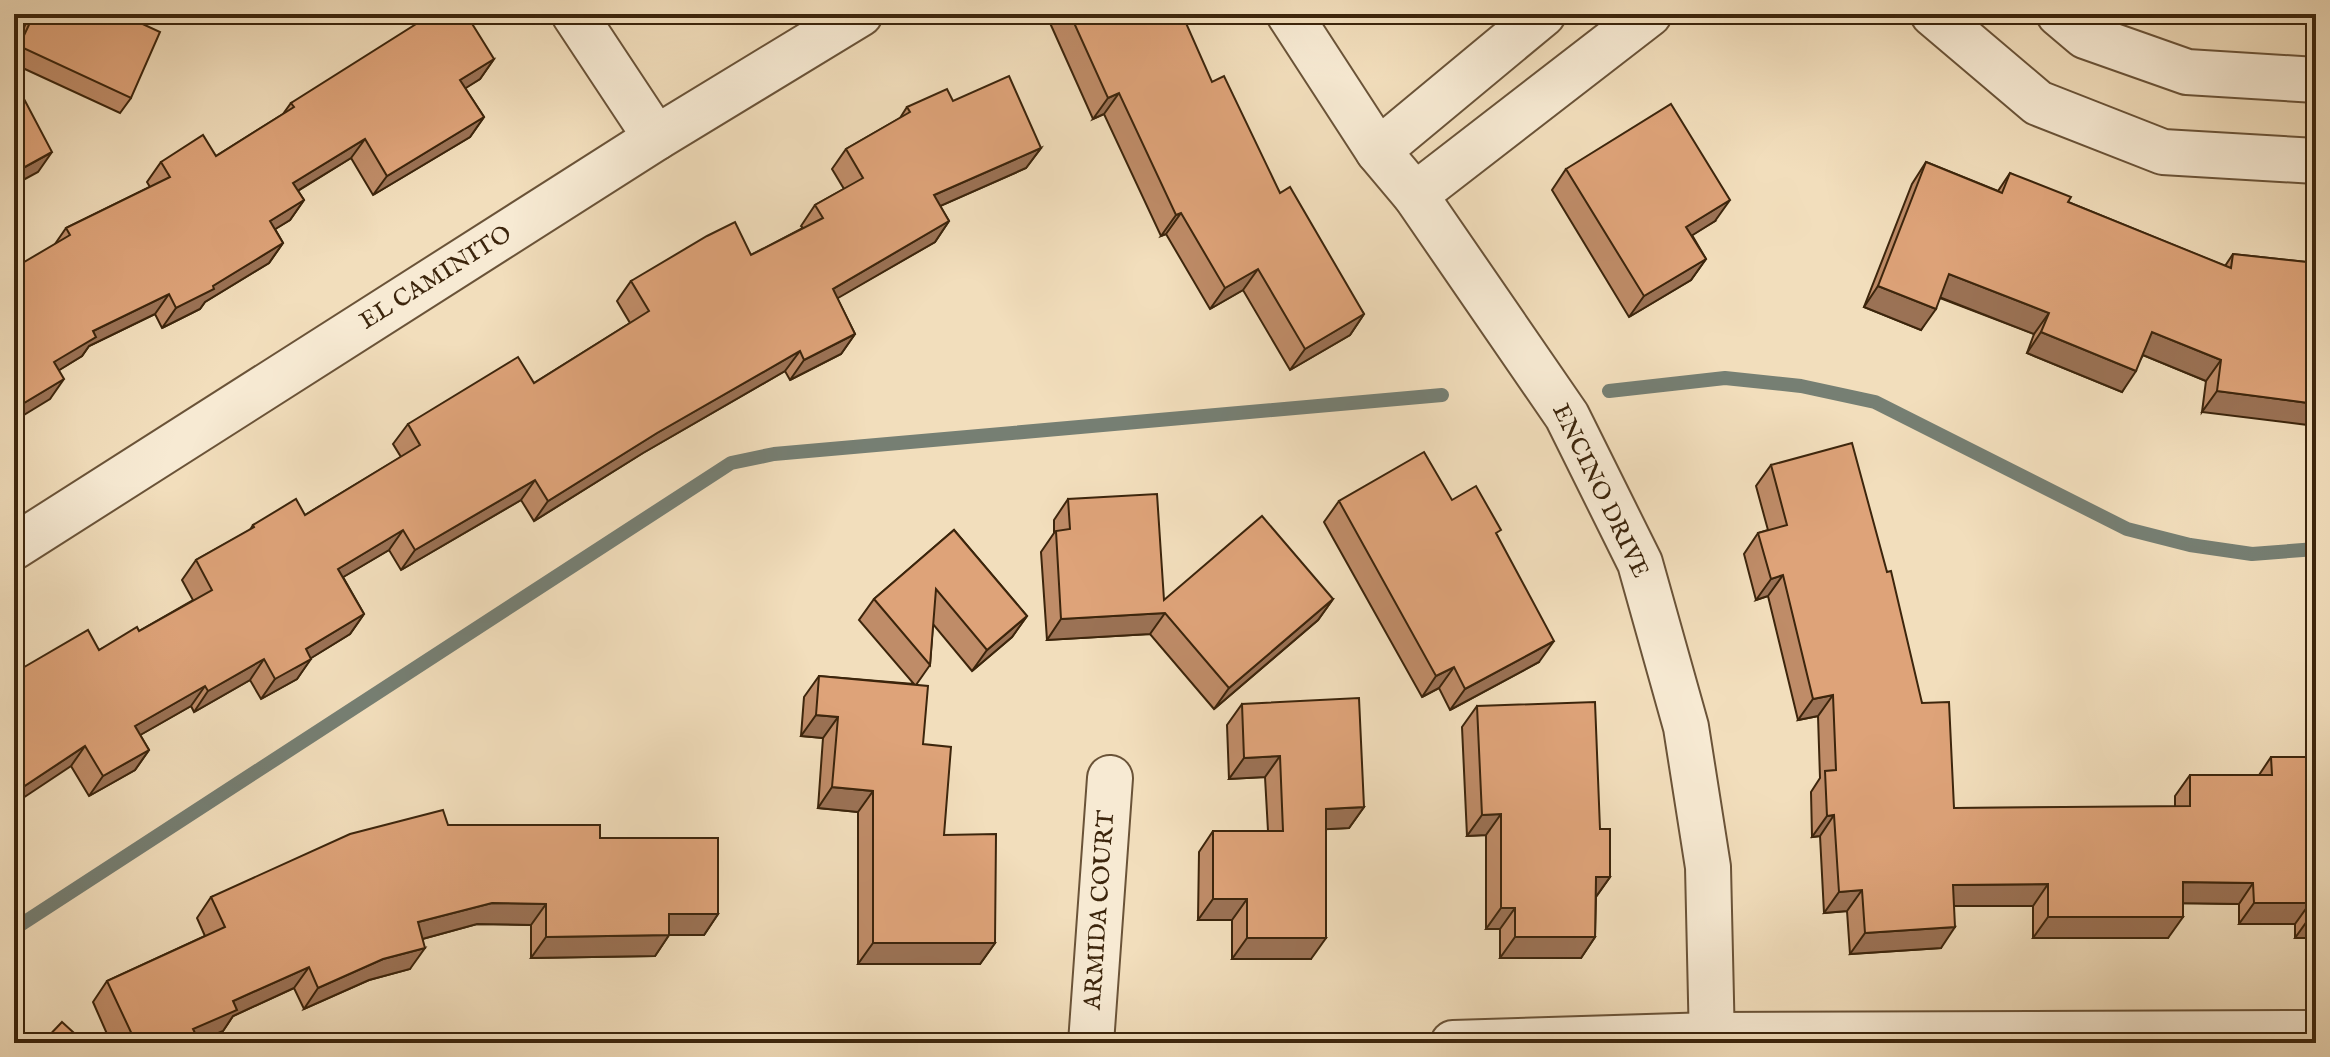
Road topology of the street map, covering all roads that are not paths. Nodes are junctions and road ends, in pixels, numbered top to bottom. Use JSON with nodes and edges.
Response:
{"nodes":[{"id":1,"x":574,"y":14,"type":"edge"},
{"id":2,"x":860,"y":14,"type":"edge"},
{"id":3,"x":1289,"y":14,"type":"edge"},
{"id":4,"x":1543,"y":14,"type":"edge"},
{"id":5,"x":1649,"y":14,"type":"edge"},
{"id":6,"x":1933,"y":14,"type":"edge"},
{"id":7,"x":2059,"y":14,"type":"edge"},
{"id":8,"x":2316,"y":80,"type":"edge"},
{"id":9,"x":656,"y":138,"type":"junction"},
{"id":10,"x":1378,"y":151,"type":"junction"},
{"id":11,"x":2316,"y":161,"type":"edge"},
{"id":12,"x":1415,"y":195,"type":"junction"},
{"id":13,"x":14,"y":547,"type":"edge"},
{"id":14,"x":1110,"y":778,"type":"dead end"},
{"id":15,"x":2316,"y":1033,"type":"edge"},
{"id":16,"x":1712,"y":1039,"type":"edge"},
{"id":17,"x":1091,"y":1043,"type":"edge"},
{"id":18,"x":1453,"y":1043,"type":"edge"}],
"edges":[{"from":1,"to":9,"type":"street"},
{"from":2,"to":9,"type":"street","name":"EL CAMINITO"},
{"from":3,"to":10,"type":"street","name":"ENCINO DRIVE"},
{"from":4,"to":10,"type":"street"},
{"from":5,"to":12,"type":"street"},
{"from":6,"to":11,"type":"street"},
{"from":7,"to":8,"type":"street"},
{"from":9,"to":13,"type":"street","name":"EL CAMINITO"},
{"from":10,"to":12,"type":"street","name":"ENCINO DRIVE"},
{"from":12,"to":16,"type":"street","name":"ENCINO DRIVE"},
{"from":14,"to":17,"type":"street","name":"ARMIDA COURT"},
{"from":15,"to":16,"type":"street"},
{"from":16,"to":18,"type":"street"}]}
